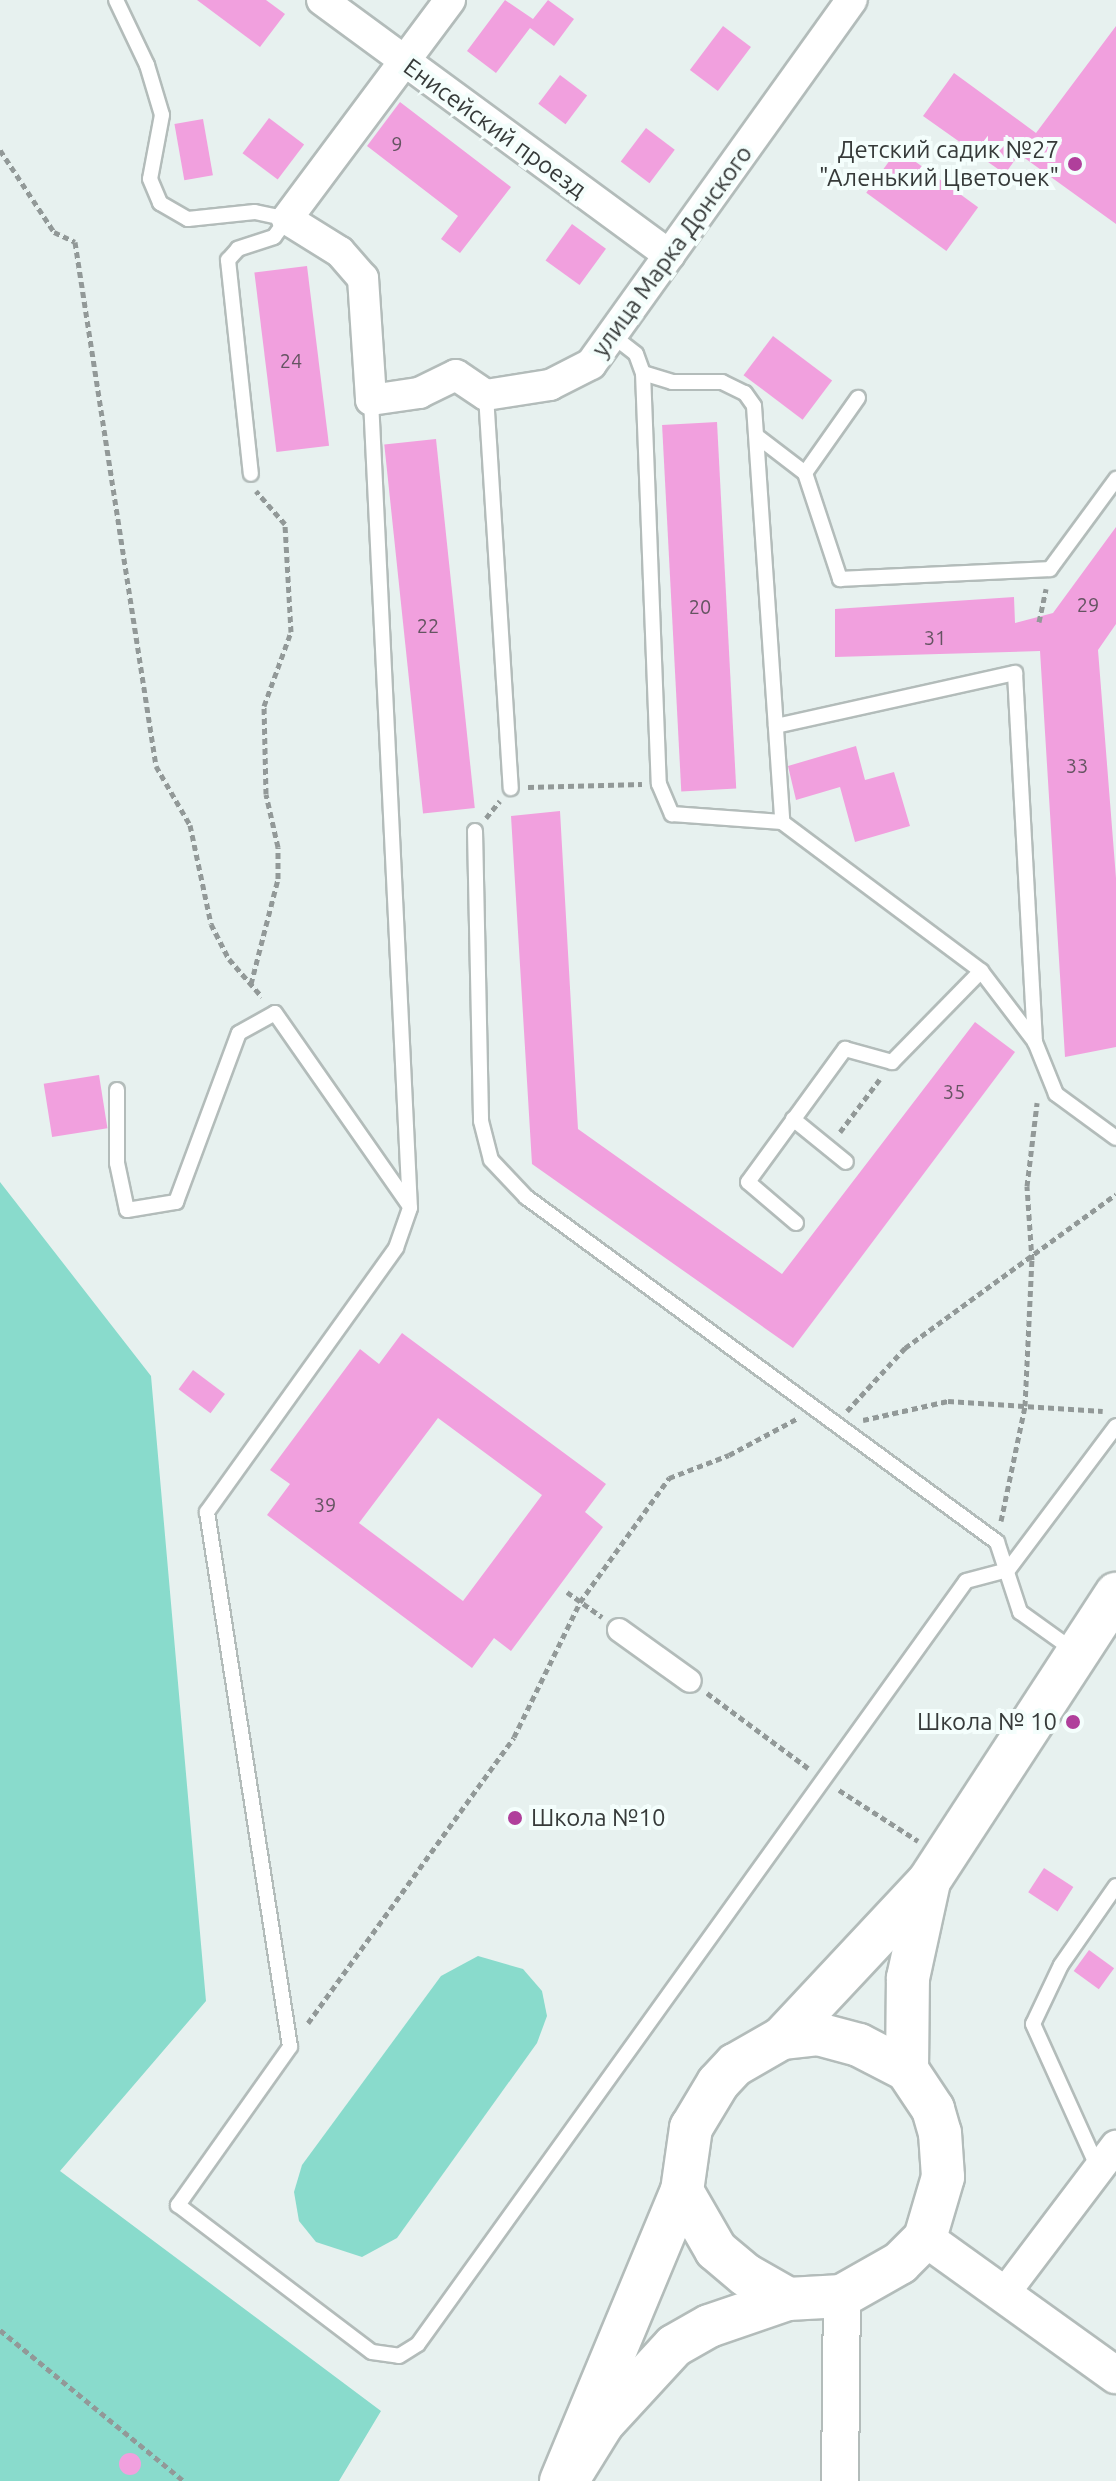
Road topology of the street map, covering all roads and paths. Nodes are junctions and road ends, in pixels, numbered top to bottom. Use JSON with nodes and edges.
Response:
{"nodes":[{"id":1,"x":116,"y":0,"type":"edge"},
{"id":2,"x":322,"y":0,"type":"edge"},
{"id":3,"x":450,"y":0,"type":"edge"},
{"id":4,"x":852,"y":0,"type":"edge"},
{"id":5,"x":405,"y":63,"type":"junction"},
{"id":6,"x":0,"y":150,"type":"edge"},
{"id":7,"x":287,"y":219,"type":"junction"},
{"id":8,"x":669,"y":255,"type":"junction"},
{"id":9,"x":613,"y":336,"type":"junction"},
{"id":10,"x":643,"y":373,"type":"junction"},
{"id":11,"x":486,"y":395,"type":"junction"},
{"id":12,"x":858,"y":398,"type":"dead end"},
{"id":13,"x":371,"y":400,"type":"junction"},
{"id":14,"x":758,"y":437,"type":"junction"},
{"id":15,"x":805,"y":473,"type":"junction"},
{"id":16,"x":251,"y":474,"type":"joint"},
{"id":17,"x":1116,"y":479,"type":"edge"},
{"id":18,"x":1050,"y":569,"type":"junction"},
{"id":19,"x":1039,"y":622,"type":"dead end"},
{"id":20,"x":776,"y":726,"type":"junction"},
{"id":21,"x":659,"y":784,"type":"junction"},
{"id":22,"x":511,"y":788,"type":"junction"},
{"id":23,"x":782,"y":822,"type":"junction"},
{"id":24,"x":475,"y":831,"type":"joint"},
{"id":25,"x":981,"y":971,"type":"junction"},
{"id":26,"x":251,"y":984,"type":"junction"},
{"id":27,"x":275,"y":1013,"type":"junction"},
{"id":28,"x":1035,"y":1042,"type":"junction"},
{"id":29,"x":1041,"y":1060,"type":"junction"},
{"id":30,"x":892,"y":1062,"type":"junction"},
{"id":31,"x":117,"y":1090,"type":"dead end"},
{"id":32,"x":793,"y":1119,"type":"junction"},
{"id":33,"x":1116,"y":1138,"type":"edge"},
{"id":34,"x":828,"y":1147,"type":"junction"},
{"id":35,"x":846,"y":1162,"type":"dead end"},
{"id":36,"x":1116,"y":1194,"type":"edge"},
{"id":37,"x":410,"y":1208,"type":"junction"},
{"id":38,"x":796,"y":1223,"type":"dead end"},
{"id":39,"x":1032,"y":1260,"type":"junction"},
{"id":40,"x":1025,"y":1406,"type":"junction"},
{"id":41,"x":813,"y":1410,"type":"junction"},
{"id":42,"x":1116,"y":1412,"type":"edge"},
{"id":43,"x":834,"y":1425,"type":"junction"},
{"id":44,"x":1116,"y":1426,"type":"edge"},
{"id":45,"x":997,"y":1542,"type":"junction"},
{"id":46,"x":1008,"y":1570,"type":"junction"},
{"id":47,"x":567,"y":1592,"type":"dead end"},
{"id":48,"x":1116,"y":1594,"type":"edge"},
{"id":49,"x":580,"y":1602,"type":"junction"},
{"id":50,"x":619,"y":1630,"type":"joint"},
{"id":51,"x":1077,"y":1653,"type":"junction"},
{"id":52,"x":690,"y":1681,"type":"joint"},
{"id":53,"x":822,"y":1778,"type":"junction"},
{"id":54,"x":937,"y":1869,"type":"junction"},
{"id":55,"x":1116,"y":1886,"type":"edge"},
{"id":56,"x":782,"y":2038,"type":"junction"},
{"id":57,"x":290,"y":2047,"type":"junction"},
{"id":58,"x":907,"y":2070,"type":"junction"},
{"id":59,"x":1107,"y":2158,"type":"edge"},
{"id":60,"x":682,"y":2191,"type":"junction"},
{"id":61,"x":925,"y":2238,"type":"junction"},
{"id":62,"x":1004,"y":2294,"type":"junction"},
{"id":63,"x":842,"y":2296,"type":"junction"},
{"id":64,"x":788,"y":2299,"type":"junction"},
{"id":65,"x":0,"y":2330,"type":"edge"},
{"id":66,"x":1116,"y":2375,"type":"edge"},
{"id":67,"x":184,"y":2481,"type":"edge"},
{"id":68,"x":564,"y":2481,"type":"edge"},
{"id":69,"x":840,"y":2481,"type":"edge"}],
"edges":[{"from":1,"to":7,"type":"lane"},
{"from":2,"to":5,"type":"street","name":"Енисейский проезд"},
{"from":3,"to":5,"type":"street"},
{"from":4,"to":8,"type":"street","name":"улица Марка Донского"},
{"from":5,"to":7,"type":"street"},
{"from":5,"to":8,"type":"street","name":"Енисейский проезд"},
{"from":6,"to":26,"type":"path"},
{"from":7,"to":13,"type":"street"},
{"from":7,"to":16,"type":"lane"},
{"from":8,"to":9,"type":"street","name":"улица Марка Донского"},
{"from":9,"to":10,"type":"lane"},
{"from":9,"to":11,"type":"street","name":"улица Марка Донского"},
{"from":10,"to":14,"type":"lane"},
{"from":10,"to":21,"type":"lane"},
{"from":11,"to":13,"type":"street"},
{"from":11,"to":22,"type":"lane"},
{"from":12,"to":15,"type":"lane"},
{"from":13,"to":37,"type":"lane"},
{"from":14,"to":15,"type":"lane"},
{"from":14,"to":20,"type":"lane"},
{"from":15,"to":18,"type":"lane"},
{"from":16,"to":26,"type":"path"},
{"from":17,"to":18,"type":"lane"},
{"from":18,"to":19,"type":"path"},
{"from":20,"to":23,"type":"lane"},
{"from":20,"to":28,"type":"lane"},
{"from":21,"to":22,"type":"path"},
{"from":21,"to":23,"type":"lane"},
{"from":22,"to":24,"type":"path"},
{"from":23,"to":25,"type":"lane"},
{"from":24,"to":41,"type":"lane"},
{"from":25,"to":28,"type":"lane"},
{"from":25,"to":30,"type":"lane"},
{"from":26,"to":27,"type":"path"},
{"from":27,"to":31,"type":"lane"},
{"from":27,"to":37,"type":"lane"},
{"from":28,"to":29,"type":"lane"},
{"from":29,"to":33,"type":"lane"},
{"from":29,"to":39,"type":"path"},
{"from":30,"to":32,"type":"lane"},
{"from":30,"to":34,"type":"path"},
{"from":32,"to":34,"type":"lane"},
{"from":32,"to":38,"type":"lane"},
{"from":34,"to":35,"type":"lane"},
{"from":36,"to":39,"type":"path"},
{"from":37,"to":57,"type":"lane"},
{"from":39,"to":40,"type":"path"},
{"from":39,"to":43,"type":"path"},
{"from":40,"to":42,"type":"path"},
{"from":40,"to":43,"type":"path"},
{"from":40,"to":45,"type":"path"},
{"from":41,"to":43,"type":"lane"},
{"from":41,"to":49,"type":"path"},
{"from":43,"to":45,"type":"lane"},
{"from":44,"to":46,"type":"lane"},
{"from":45,"to":46,"type":"lane"},
{"from":46,"to":51,"type":"lane"},
{"from":46,"to":53,"type":"lane"},
{"from":47,"to":49,"type":"path"},
{"from":48,"to":51,"type":"main road"},
{"from":49,"to":50,"type":"path"},
{"from":49,"to":57,"type":"path"},
{"from":50,"to":52,"type":"street"},
{"from":51,"to":54,"type":"main road"},
{"from":52,"to":53,"type":"path"},
{"from":53,"to":54,"type":"path"},
{"from":53,"to":57,"type":"lane"},
{"from":54,"to":56,"type":"main road"},
{"from":54,"to":58,"type":"main road"},
{"from":55,"to":59,"type":"lane"},
{"from":56,"to":58,"type":"main road"},
{"from":56,"to":60,"type":"main road"},
{"from":58,"to":61,"type":"main road"},
{"from":59,"to":62,"type":"street"},
{"from":60,"to":64,"type":"main road"},
{"from":60,"to":68,"type":"main road"},
{"from":61,"to":62,"type":"street"},
{"from":61,"to":63,"type":"main road"},
{"from":62,"to":66,"type":"street"},
{"from":63,"to":64,"type":"main road"},
{"from":63,"to":69,"type":"street"},
{"from":64,"to":68,"type":"main road"},
{"from":65,"to":67,"type":"path"}]}
